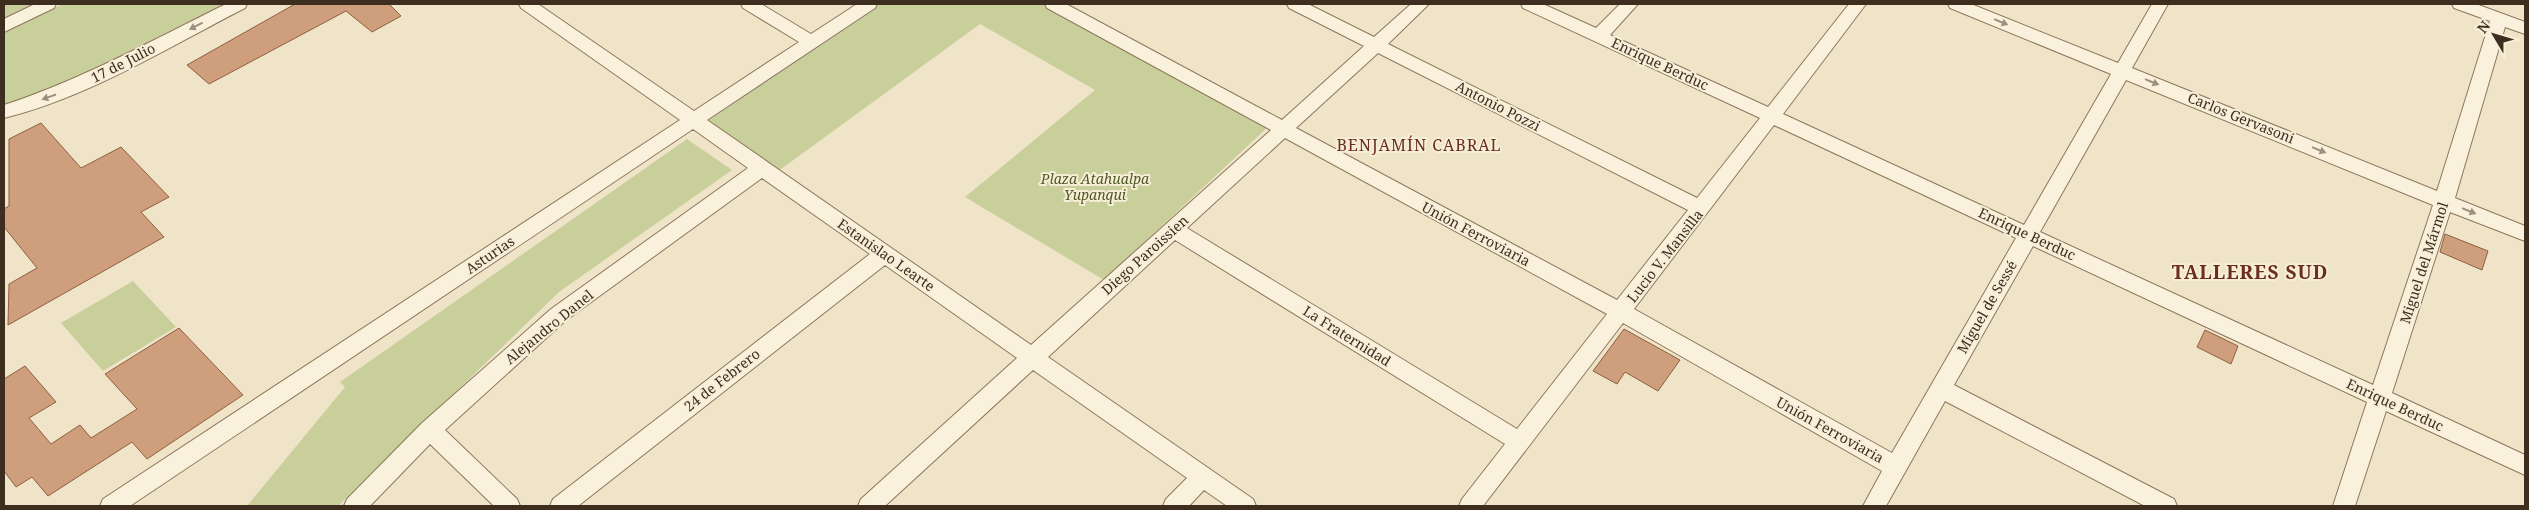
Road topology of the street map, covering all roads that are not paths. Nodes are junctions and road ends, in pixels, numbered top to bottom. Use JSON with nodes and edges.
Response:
{"nodes":[{"id":1,"x":48,"y":4,"type":"edge"},
{"id":2,"x":239,"y":4,"type":"edge"},
{"id":3,"x":527,"y":4,"type":"edge"},
{"id":4,"x":749,"y":4,"type":"edge"},
{"id":5,"x":869,"y":4,"type":"edge"},
{"id":6,"x":1053,"y":4,"type":"edge"},
{"id":7,"x":1295,"y":4,"type":"edge"},
{"id":8,"x":1421,"y":4,"type":"edge"},
{"id":9,"x":1529,"y":4,"type":"edge"},
{"id":10,"x":1630,"y":4,"type":"edge"},
{"id":11,"x":1858,"y":4,"type":"edge"},
{"id":12,"x":1956,"y":4,"type":"edge"},
{"id":13,"x":2160,"y":4,"type":"edge"},
{"id":14,"x":2471,"y":6,"type":"edge"},
{"id":15,"x":2499,"y":18,"type":"junction"},
{"id":16,"x":4,"y":26,"type":"edge"},
{"id":17,"x":2525,"y":28,"type":"edge"},
{"id":18,"x":1599,"y":36,"type":"junction"},
{"id":19,"x":811,"y":42,"type":"junction"},
{"id":20,"x":1376,"y":45,"type":"junction"},
{"id":21,"x":2122,"y":70,"type":"junction"},
{"id":22,"x":4,"y":112,"type":"edge"},
{"id":23,"x":1773,"y":116,"type":"junction"},
{"id":24,"x":693,"y":120,"type":"junction"},
{"id":25,"x":1282,"y":130,"type":"junction"},
{"id":26,"x":761,"y":168,"type":"junction"},
{"id":27,"x":2444,"y":201,"type":"junction"},
{"id":28,"x":1701,"y":208,"type":"junction"},
{"id":29,"x":1173,"y":229,"type":"junction"},
{"id":30,"x":2525,"y":234,"type":"edge"},
{"id":31,"x":2028,"y":235,"type":"junction"},
{"id":32,"x":884,"y":254,"type":"junction"},
{"id":33,"x":1621,"y":312,"type":"junction"},
{"id":34,"x":1032,"y":357,"type":"junction"},
{"id":35,"x":1941,"y":388,"type":"junction"},
{"id":36,"x":2380,"y":398,"type":"junction"},
{"id":37,"x":430,"y":430,"type":"junction"},
{"id":38,"x":1520,"y":442,"type":"junction"},
{"id":39,"x":2525,"y":465,"type":"edge"},
{"id":40,"x":1896,"y":467,"type":"junction"},
{"id":41,"x":1203,"y":476,"type":"junction"},
{"id":42,"x":111,"y":506,"type":"edge"},
{"id":43,"x":355,"y":506,"type":"edge"},
{"id":44,"x":509,"y":506,"type":"edge"},
{"id":45,"x":561,"y":506,"type":"edge"},
{"id":46,"x":869,"y":506,"type":"edge"},
{"id":47,"x":1174,"y":506,"type":"edge"},
{"id":48,"x":1246,"y":506,"type":"edge"},
{"id":49,"x":1470,"y":506,"type":"edge"},
{"id":50,"x":1874,"y":506,"type":"edge"},
{"id":51,"x":2166,"y":506,"type":"edge"},
{"id":52,"x":2344,"y":506,"type":"edge"}],
"edges":[{"from":1,"to":16,"type":"street"},
{"from":2,"to":22,"type":"street","name":"17 de Julio","one_way":true},
{"from":3,"to":24,"type":"street","name":"Estanislao Learte"},
{"from":4,"to":19,"type":"street"},
{"from":5,"to":19,"type":"street","name":"Asturias"},
{"from":6,"to":25,"type":"street","name":"Unión Ferroviaria"},
{"from":7,"to":20,"type":"street","name":"Antonio Pozzi"},
{"from":8,"to":20,"type":"street","name":"Diego Paroissien"},
{"from":9,"to":18,"type":"street","name":"Enrique Berduc"},
{"from":10,"to":18,"type":"street"},
{"from":11,"to":23,"type":"street","name":"Lucio V. Mansilla"},
{"from":12,"to":21,"type":"street","name":"Carlos Gervasoni","one_way":true},
{"from":13,"to":21,"type":"street","name":"Miguel de Sessé"},
{"from":14,"to":15,"type":"street"},
{"from":15,"to":17,"type":"street"},
{"from":15,"to":27,"type":"street","name":"Miguel del Mármol"},
{"from":18,"to":23,"type":"street","name":"Enrique Berduc"},
{"from":19,"to":24,"type":"street","name":"Asturias"},
{"from":20,"to":25,"type":"street","name":"Diego Paroissien"},
{"from":20,"to":28,"type":"street","name":"Antonio Pozzi"},
{"from":21,"to":27,"type":"street","name":"Carlos Gervasoni","one_way":true},
{"from":21,"to":31,"type":"street","name":"Miguel de Sessé"},
{"from":23,"to":28,"type":"street","name":"Lucio V. Mansilla"},
{"from":23,"to":31,"type":"street","name":"Enrique Berduc"},
{"from":24,"to":26,"type":"street","name":"Estanislao Learte"},
{"from":24,"to":42,"type":"street","name":"Asturias"},
{"from":25,"to":29,"type":"street","name":"Diego Paroissien"},
{"from":25,"to":33,"type":"street","name":"Unión Ferroviaria"},
{"from":26,"to":32,"type":"street","name":"Estanislao Learte"},
{"from":26,"to":37,"type":"street","name":"Alejandro Danel"},
{"from":27,"to":30,"type":"street","name":"Carlos Gervasoni","one_way":true},
{"from":27,"to":36,"type":"street","name":"Miguel del Mármol"},
{"from":28,"to":33,"type":"street","name":"Lucio V. Mansilla"},
{"from":29,"to":34,"type":"street","name":"Diego Paroissien"},
{"from":29,"to":38,"type":"street","name":"La Fraternidad"},
{"from":31,"to":35,"type":"street","name":"Miguel de Sessé"},
{"from":31,"to":36,"type":"street","name":"Enrique Berduc"},
{"from":32,"to":34,"type":"street","name":"Estanislao Learte"},
{"from":32,"to":45,"type":"street","name":"24 de Febrero"},
{"from":33,"to":38,"type":"street","name":"Lucio V. Mansilla"},
{"from":33,"to":40,"type":"street","name":"Unión Ferroviaria"},
{"from":34,"to":41,"type":"street","name":"Estanislao Learte"},
{"from":34,"to":46,"type":"street","name":"Diego Paroissien"},
{"from":35,"to":40,"type":"street","name":"Miguel de Sessé"},
{"from":35,"to":51,"type":"street"},
{"from":36,"to":39,"type":"street","name":"Enrique Berduc"},
{"from":36,"to":52,"type":"street","name":"Miguel del Mármol"},
{"from":37,"to":43,"type":"street","name":"Alejandro Danel"},
{"from":37,"to":44,"type":"street"},
{"from":38,"to":49,"type":"street","name":"Lucio V. Mansilla"},
{"from":40,"to":50,"type":"street","name":"Miguel de Sessé"},
{"from":41,"to":47,"type":"street"},
{"from":41,"to":48,"type":"street","name":"Estanislao Learte"}]}
